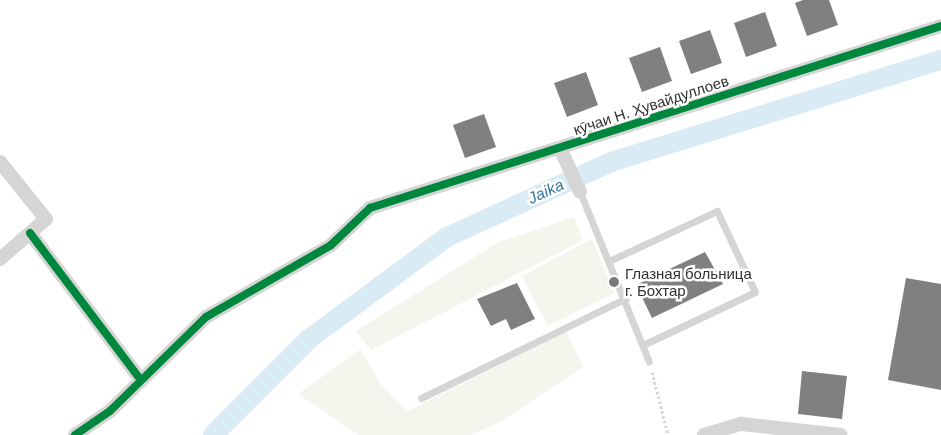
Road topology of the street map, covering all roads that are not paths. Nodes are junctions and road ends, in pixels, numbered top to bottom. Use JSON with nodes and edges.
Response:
{"nodes":[{"id":1,"x":941,"y":26,"type":"edge"},
{"id":2,"x":560,"y":148,"type":"junction"},
{"id":3,"x":0,"y":162,"type":"edge"},
{"id":4,"x":580,"y":192,"type":"joint"},
{"id":5,"x":30,"y":232,"type":"junction"},
{"id":6,"x":0,"y":259,"type":"edge"},
{"id":7,"x":611,"y":260,"type":"junction"},
{"id":8,"x":626,"y":298,"type":"junction"},
{"id":9,"x":643,"y":344,"type":"junction"},
{"id":10,"x":649,"y":362,"type":"road end"},
{"id":11,"x":140,"y":379,"type":"junction"},
{"id":12,"x":421,"y":398,"type":"dead end"},
{"id":13,"x":75,"y":435,"type":"edge"},
{"id":14,"x":704,"y":435,"type":"edge"},
{"id":15,"x":840,"y":435,"type":"edge"}],
"edges":[{"from":1,"to":2,"type":"street","name":"кӯчаи Н. Ҳувайдуллоев"},
{"from":2,"to":4,"type":"street"},
{"from":2,"to":11,"type":"street","name":"кӯчаи Н. Ҳувайдуллоев"},
{"from":3,"to":5,"type":"street"},
{"from":4,"to":7,"type":"lane"},
{"from":5,"to":6,"type":"street"},
{"from":5,"to":11,"type":"street"},
{"from":7,"to":8,"type":"lane"},
{"from":7,"to":9,"type":"lane"},
{"from":8,"to":9,"type":"lane"},
{"from":8,"to":12,"type":"lane"},
{"from":9,"to":10,"type":"lane"},
{"from":11,"to":13,"type":"street"},
{"from":14,"to":15,"type":"street"}]}
